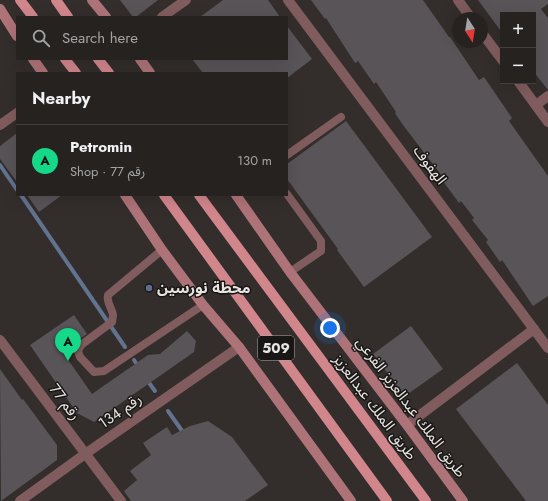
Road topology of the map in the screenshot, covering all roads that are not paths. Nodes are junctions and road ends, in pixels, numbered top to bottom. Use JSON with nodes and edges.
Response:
{"nodes":[{"id":1,"x":20,"y":0,"type":"edge"},
{"id":2,"x":56,"y":0,"type":"edge"},
{"id":3,"x":92,"y":0,"type":"edge"},
{"id":4,"x":186,"y":0,"type":"edge"},
{"id":5,"x":288,"y":0,"type":"edge"},
{"id":6,"x":458,"y":0,"type":"edge"},
{"id":7,"x":0,"y":9,"type":"edge"},
{"id":8,"x":467,"y":12,"type":"edge"},
{"id":9,"x":0,"y":14,"type":"edge"},
{"id":10,"x":32,"y":16,"type":"edge"},
{"id":11,"x":67,"y":16,"type":"edge"},
{"id":12,"x":105,"y":16,"type":"edge"},
{"id":13,"x":163,"y":16,"type":"edge"},
{"id":14,"x":14,"y":32,"type":"edge"},
{"id":15,"x":488,"y":41,"type":"edge"},
{"id":16,"x":500,"y":57,"type":"edge"},
{"id":17,"x":34,"y":60,"type":"edge"},
{"id":18,"x":66,"y":60,"type":"edge"},
{"id":19,"x":99,"y":60,"type":"edge"},
{"id":20,"x":141,"y":60,"type":"edge"},
{"id":21,"x":41,"y":72,"type":"edge"},
{"id":22,"x":75,"y":72,"type":"edge"},
{"id":23,"x":108,"y":72,"type":"edge"},
{"id":24,"x":149,"y":72,"type":"edge"},
{"id":25,"x":520,"y":84,"type":"edge"},
{"id":26,"x":548,"y":96,"type":"edge"},
{"id":27,"x":536,"y":106,"type":"junction"},
{"id":28,"x":16,"y":113,"type":"edge"},
{"id":29,"x":342,"y":117,"type":"dead end"},
{"id":30,"x":548,"y":122,"type":"edge"},
{"id":31,"x":0,"y":125,"type":"edge"},
{"id":32,"x":288,"y":154,"type":"edge"},
{"id":33,"x":288,"y":195,"type":"edge"},
{"id":34,"x":126,"y":196,"type":"edge"},
{"id":35,"x":165,"y":196,"type":"edge"},
{"id":36,"x":200,"y":196,"type":"edge"},
{"id":37,"x":237,"y":196,"type":"edge"},
{"id":38,"x":162,"y":250,"type":"junction"},
{"id":39,"x":290,"y":272,"type":"junction"},
{"id":40,"x":204,"y":305,"type":"junction"},
{"id":41,"x":534,"y":329,"type":"junction"},
{"id":42,"x":0,"y":340,"type":"edge"},
{"id":43,"x":239,"y":348,"type":"junction"},
{"id":44,"x":548,"y":348,"type":"edge"},
{"id":45,"x":407,"y":425,"type":"junction"},
{"id":46,"x":85,"y":454,"type":"junction"},
{"id":47,"x":20,"y":501,"type":"edge"},
{"id":48,"x":121,"y":501,"type":"edge"},
{"id":49,"x":351,"y":501,"type":"edge"},
{"id":50,"x":387,"y":501,"type":"edge"},
{"id":51,"x":426,"y":501,"type":"edge"},
{"id":52,"x":463,"y":501,"type":"edge"}],
"edges":[{"from":1,"to":10,"type":"main road"},
{"from":2,"to":11,"type":"main road"},
{"from":3,"to":12,"type":"main road"},
{"from":4,"to":13,"type":"street"},
{"from":5,"to":41,"type":"street","name":"الهفوف"},
{"from":6,"to":8,"type":"street"},
{"from":7,"to":14,"type":"main road"},
{"from":9,"to":14,"type":"main road"},
{"from":15,"to":16,"type":"street"},
{"from":17,"to":21,"type":"main road"},
{"from":18,"to":22,"type":"main road"},
{"from":19,"to":23,"type":"main road"},
{"from":20,"to":24,"type":"main road"},
{"from":25,"to":27,"type":"street"},
{"from":26,"to":27,"type":"street"},
{"from":27,"to":30,"type":"street"},
{"from":28,"to":31,"type":"street"},
{"from":29,"to":32,"type":"lane"},
{"from":33,"to":39,"type":"lane"},
{"from":34,"to":38,"type":"main road"},
{"from":35,"to":50,"type":"main road","number":"509"},
{"from":36,"to":51,"type":"main road","name":"طريق الملك عبدالعزيز","number":"509"},
{"from":37,"to":39,"type":"main road","name":"طريق الملك عبدالعزيز الفرعي"},
{"from":38,"to":40,"type":"main road"},
{"from":38,"to":40,"type":"lane"},
{"from":39,"to":45,"type":"main road","name":"طريق الملك عبدالعزيز الفرعي"},
{"from":40,"to":43,"type":"main road"},
{"from":41,"to":44,"type":"street","name":"الهفوف"},
{"from":41,"to":45,"type":"street"},
{"from":42,"to":46,"type":"street","name":"رقم 77"},
{"from":43,"to":46,"type":"street","name":"رقم 134"},
{"from":43,"to":49,"type":"main road"},
{"from":45,"to":52,"type":"main road","name":"طريق الملك عبدالعزيز الفرعي"},
{"from":46,"to":47,"type":"street","name":"رقم 134"},
{"from":46,"to":48,"type":"street","name":"رقم 77"}]}
